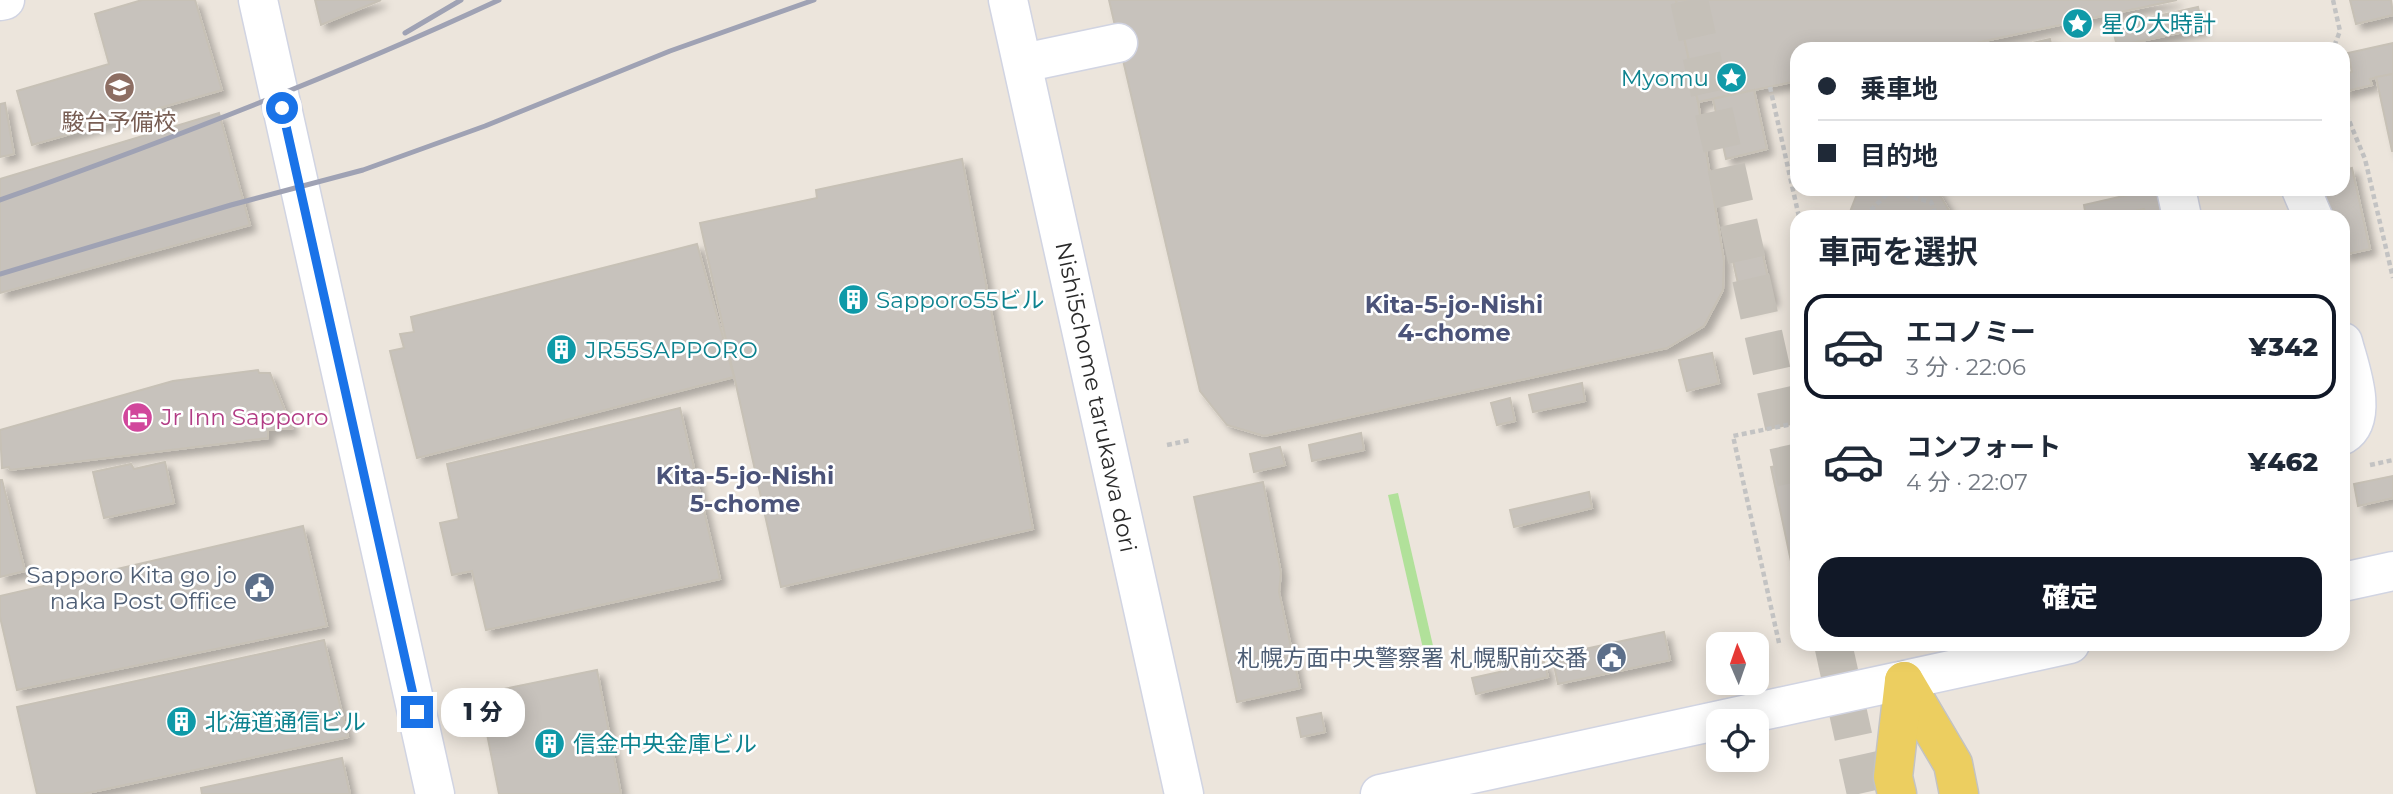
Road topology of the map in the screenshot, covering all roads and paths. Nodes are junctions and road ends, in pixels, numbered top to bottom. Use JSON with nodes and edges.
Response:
{"nodes":[{"id":1,"x":5,"y":0,"type":"edge"},
{"id":2,"x":258,"y":0,"type":"edge"},
{"id":3,"x":1008,"y":0,"type":"edge"},
{"id":4,"x":2333,"y":0,"type":"edge"},
{"id":5,"x":0,"y":1,"type":"edge"},
{"id":6,"x":2336,"y":42,"type":"edge"},
{"id":7,"x":1118,"y":43,"type":"dead end"},
{"id":8,"x":1023,"y":63,"type":"junction"},
{"id":9,"x":1770,"y":87,"type":"dead end"},
{"id":10,"x":2350,"y":123,"type":"edge"},
{"id":11,"x":1790,"y":175,"type":"edge"},
{"id":12,"x":1885,"y":196,"type":"edge"},
{"id":13,"x":1909,"y":196,"type":"edge"},
{"id":14,"x":1871,"y":210,"type":"edge"},
{"id":15,"x":1934,"y":210,"type":"edge"},
{"id":16,"x":2393,"y":278,"type":"edge"},
{"id":17,"x":2350,"y":372,"type":"edge"},
{"id":18,"x":1790,"y":424,"type":"edge"},
{"id":19,"x":2350,"y":429,"type":"edge"},
{"id":20,"x":1191,"y":440,"type":"dead end"},
{"id":21,"x":1167,"y":445,"type":"dead end"},
{"id":22,"x":2393,"y":571,"type":"edge"},
{"id":23,"x":2350,"y":580,"type":"edge"},
{"id":24,"x":1779,"y":643,"type":"dead end"},
{"id":25,"x":2029,"y":651,"type":"edge"},
{"id":26,"x":1904,"y":681,"type":"junction"},
{"id":27,"x":435,"y":794,"type":"edge"},
{"id":28,"x":1184,"y":794,"type":"edge"},
{"id":29,"x":1380,"y":794,"type":"edge"},
{"id":30,"x":1897,"y":794,"type":"edge"},
{"id":31,"x":1959,"y":794,"type":"edge"}],
"edges":[{"from":1,"to":5,"type":"street"},
{"from":2,"to":27,"type":"street"},
{"from":3,"to":8,"type":"street","name":"Nishi5chome tarukawa dori"},
{"from":4,"to":6,"type":"path"},
{"from":7,"to":8,"type":"street"},
{"from":8,"to":28,"type":"street","name":"Nishi5chome tarukawa dori"},
{"from":9,"to":11,"type":"path"},
{"from":10,"to":16,"type":"path"},
{"from":12,"to":14,"type":"path"},
{"from":13,"to":15,"type":"path"},
{"from":17,"to":19,"type":"street"},
{"from":18,"to":24,"type":"path"},
{"from":20,"to":21,"type":"path"},
{"from":22,"to":23,"type":"street"},
{"from":25,"to":26,"type":"street"},
{"from":26,"to":29,"type":"street"},
{"from":26,"to":30,"type":"main road"},
{"from":26,"to":31,"type":"main road"}]}
